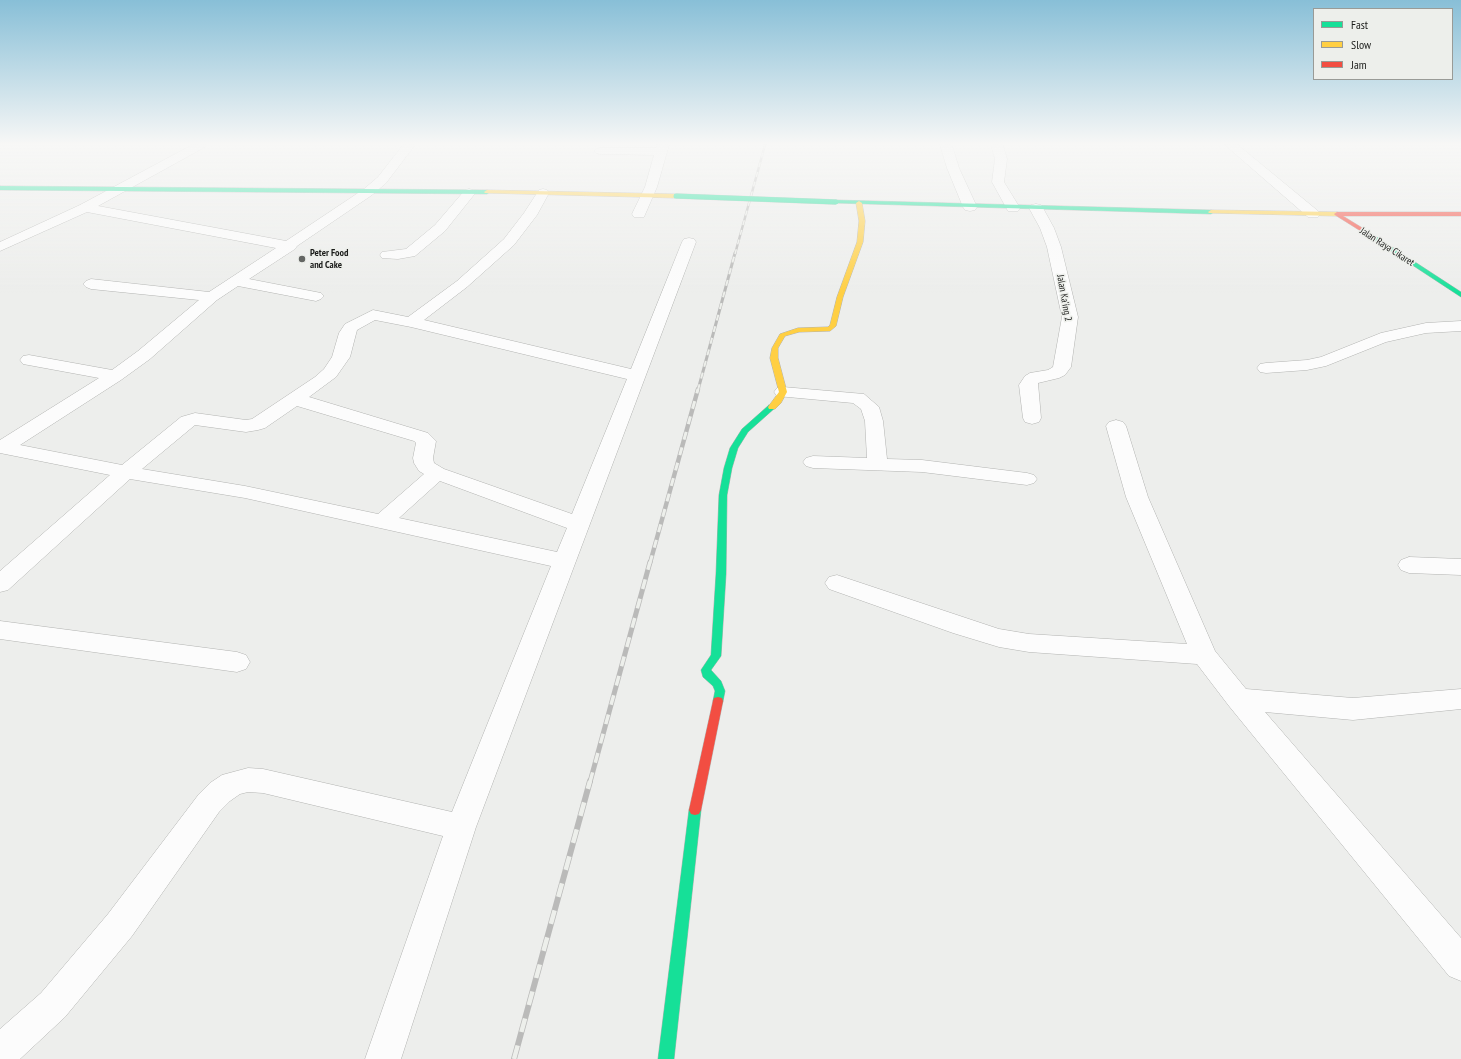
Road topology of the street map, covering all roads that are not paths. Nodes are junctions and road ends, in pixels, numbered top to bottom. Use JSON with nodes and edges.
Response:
{"nodes":[{"id":1,"x":110,"y":194,"type":"edge"},
{"id":2,"x":365,"y":194,"type":"edge"},
{"id":3,"x":468,"y":194,"type":"edge"},
{"id":4,"x":542,"y":194,"type":"edge"},
{"id":5,"x":592,"y":194,"type":"edge"},
{"id":6,"x":965,"y":194,"type":"edge"},
{"id":7,"x":1005,"y":194,"type":"edge"},
{"id":8,"x":1290,"y":194,"type":"edge"},
{"id":9,"x":647,"y":196,"type":"junction"},
{"id":10,"x":859,"y":203,"type":"junction"},
{"id":11,"x":970,"y":207,"type":"junction"},
{"id":12,"x":86,"y":208,"type":"junction"},
{"id":13,"x":1013,"y":208,"type":"junction"},
{"id":14,"x":1036,"y":208,"type":"junction"},
{"id":15,"x":639,"y":214,"type":"dead end"},
{"id":16,"x":1313,"y":214,"type":"junction"},
{"id":17,"x":1337,"y":214,"type":"junction"},
{"id":18,"x":1461,"y":214,"type":"edge"},
{"id":19,"x":689,"y":242,"type":"dead end"},
{"id":20,"x":290,"y":246,"type":"junction"},
{"id":21,"x":0,"y":247,"type":"edge"},
{"id":22,"x":387,"y":255,"type":"dead end"},
{"id":23,"x":236,"y":281,"type":"junction"},
{"id":24,"x":91,"y":284,"type":"dead end"},
{"id":25,"x":1461,"y":295,"type":"edge"},
{"id":26,"x":316,"y":296,"type":"dead end"},
{"id":27,"x":212,"y":297,"type":"junction"},
{"id":28,"x":411,"y":322,"type":"junction"},
{"id":29,"x":1461,"y":326,"type":"edge"},
{"id":30,"x":29,"y":360,"type":"dead end"},
{"id":31,"x":1266,"y":368,"type":"dead end"},
{"id":32,"x":115,"y":376,"type":"junction"},
{"id":33,"x":638,"y":376,"type":"junction"},
{"id":34,"x":783,"y":392,"type":"junction"},
{"id":35,"x":295,"y":399,"type":"junction"},
{"id":36,"x":1032,"y":418,"type":"dead end"},
{"id":37,"x":1116,"y":426,"type":"dead end"},
{"id":38,"x":2,"y":447,"type":"edge"},
{"id":39,"x":813,"y":462,"type":"dead end"},
{"id":40,"x":877,"y":464,"type":"junction"},
{"id":41,"x":126,"y":472,"type":"junction"},
{"id":42,"x":437,"y":473,"type":"junction"},
{"id":43,"x":1027,"y":479,"type":"dead end"},
{"id":44,"x":382,"y":522,"type":"junction"},
{"id":45,"x":578,"y":524,"type":"junction"},
{"id":46,"x":564,"y":561,"type":"junction"},
{"id":47,"x":1409,"y":565,"type":"dead end"},
{"id":48,"x":1461,"y":567,"type":"edge"},
{"id":49,"x":837,"y":583,"type":"dead end"},
{"id":50,"x":0,"y":584,"type":"edge"},
{"id":51,"x":0,"y":630,"type":"edge"},
{"id":52,"x":1204,"y":655,"type":"junction"},
{"id":53,"x":237,"y":662,"type":"dead end"},
{"id":54,"x":1238,"y":699,"type":"junction"},
{"id":55,"x":1461,"y":699,"type":"edge"},
{"id":56,"x":460,"y":827,"type":"junction"},
{"id":57,"x":1461,"y":964,"type":"edge"},
{"id":58,"x":0,"y":1053,"type":"edge"},
{"id":59,"x":383,"y":1059,"type":"edge"},
{"id":60,"x":666,"y":1059,"type":"edge"}],
"edges":[{"from":1,"to":12,"type":"street"},
{"from":2,"to":20,"type":"street"},
{"from":3,"to":22,"type":"street"},
{"from":4,"to":28,"type":"street"},
{"from":5,"to":9,"type":"street"},
{"from":6,"to":11,"type":"street"},
{"from":7,"to":13,"type":"street"},
{"from":8,"to":16,"type":"street"},
{"from":9,"to":10,"type":"street","bridge":true},
{"from":9,"to":15,"type":"street"},
{"from":10,"to":11,"type":"street"},
{"from":10,"to":34,"type":"street"},
{"from":11,"to":13,"type":"street"},
{"from":12,"to":20,"type":"street"},
{"from":12,"to":21,"type":"street"},
{"from":13,"to":14,"type":"street"},
{"from":14,"to":16,"type":"street"},
{"from":14,"to":36,"type":"street","name":"Jalan Ka'ing 2"},
{"from":16,"to":17,"type":"street"},
{"from":17,"to":18,"type":"street","name":"Jalan Raya Cikaret"},
{"from":17,"to":25,"type":"street","name":"Jalan Raya Cikaret"},
{"from":19,"to":33,"type":"street"},
{"from":20,"to":23,"type":"street"},
{"from":23,"to":26,"type":"street"},
{"from":23,"to":27,"type":"street"},
{"from":24,"to":27,"type":"street"},
{"from":27,"to":32,"type":"street"},
{"from":28,"to":33,"type":"street"},
{"from":28,"to":35,"type":"street"},
{"from":29,"to":31,"type":"street"},
{"from":30,"to":32,"type":"street"},
{"from":32,"to":38,"type":"street"},
{"from":33,"to":45,"type":"street"},
{"from":34,"to":40,"type":"street"},
{"from":34,"to":60,"type":"street"},
{"from":35,"to":41,"type":"street"},
{"from":35,"to":42,"type":"street"},
{"from":37,"to":52,"type":"street"},
{"from":38,"to":41,"type":"street"},
{"from":39,"to":40,"type":"street"},
{"from":40,"to":43,"type":"street"},
{"from":41,"to":44,"type":"street"},
{"from":41,"to":50,"type":"street"},
{"from":42,"to":44,"type":"street"},
{"from":42,"to":45,"type":"street"},
{"from":44,"to":46,"type":"street"},
{"from":45,"to":46,"type":"street"},
{"from":46,"to":56,"type":"street"},
{"from":47,"to":48,"type":"street"},
{"from":49,"to":52,"type":"street"},
{"from":51,"to":53,"type":"street"},
{"from":52,"to":54,"type":"street"},
{"from":54,"to":55,"type":"street"},
{"from":54,"to":57,"type":"street"},
{"from":56,"to":58,"type":"street"},
{"from":56,"to":59,"type":"street"}]}
